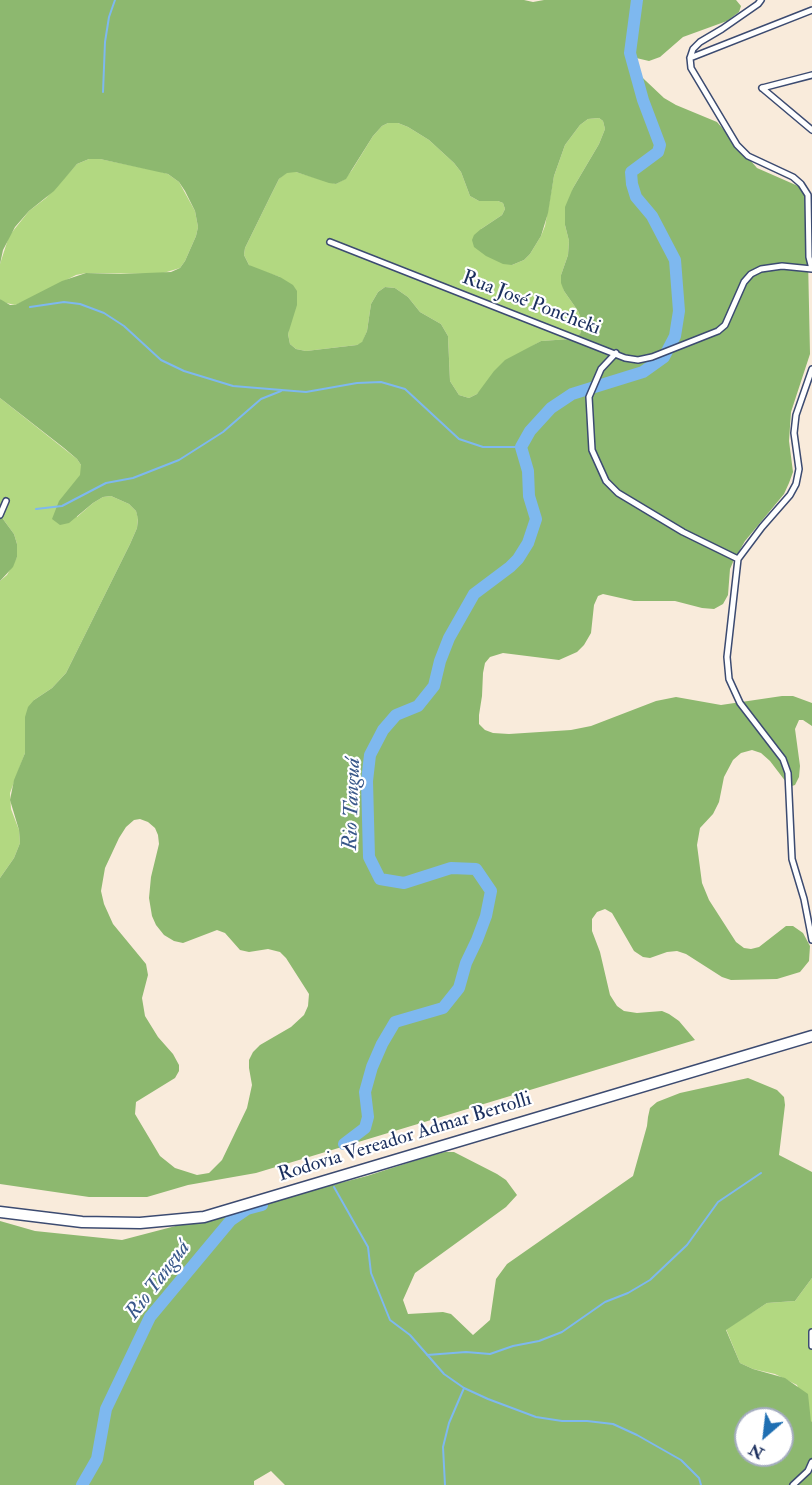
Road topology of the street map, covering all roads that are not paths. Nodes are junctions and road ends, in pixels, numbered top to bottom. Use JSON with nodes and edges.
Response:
{"nodes":[{"id":1,"x":761,"y":0,"type":"edge"},
{"id":2,"x":812,"y":10,"type":"edge"},
{"id":3,"x":690,"y":58,"type":"junction"},
{"id":4,"x":812,"y":75,"type":"edge"},
{"id":5,"x":812,"y":130,"type":"edge"},
{"id":6,"x":330,"y":242,"type":"dead end"},
{"id":7,"x":812,"y":269,"type":"edge"},
{"id":8,"x":616,"y":353,"type":"junction"},
{"id":9,"x":812,"y":369,"type":"edge"},
{"id":10,"x":6,"y":501,"type":"dead end"},
{"id":11,"x":0,"y":515,"type":"edge"},
{"id":12,"x":738,"y":559,"type":"junction"},
{"id":13,"x":812,"y":940,"type":"edge"},
{"id":14,"x":812,"y":1036,"type":"edge"},
{"id":15,"x":0,"y":1212,"type":"edge"},
{"id":16,"x":812,"y":1332,"type":"edge"},
{"id":17,"x":812,"y":1346,"type":"edge"},
{"id":18,"x":812,"y":1462,"type":"edge"},
{"id":19,"x":793,"y":1485,"type":"edge"}],
"edges":[{"from":1,"to":3,"type":"street"},
{"from":2,"to":3,"type":"street"},
{"from":3,"to":7,"type":"street"},
{"from":4,"to":5,"type":"street"},
{"from":6,"to":8,"type":"street","name":"Rua José Poncheki"},
{"from":7,"to":8,"type":"street"},
{"from":8,"to":12,"type":"street","name":"Rua José Poncheki"},
{"from":9,"to":12,"type":"street"},
{"from":10,"to":11,"type":"street"},
{"from":12,"to":13,"type":"street"},
{"from":14,"to":15,"type":"highway","name":"Rodovia Vereador Admar Bertolli"},
{"from":16,"to":17,"type":"street"},
{"from":18,"to":19,"type":"street"}]}
